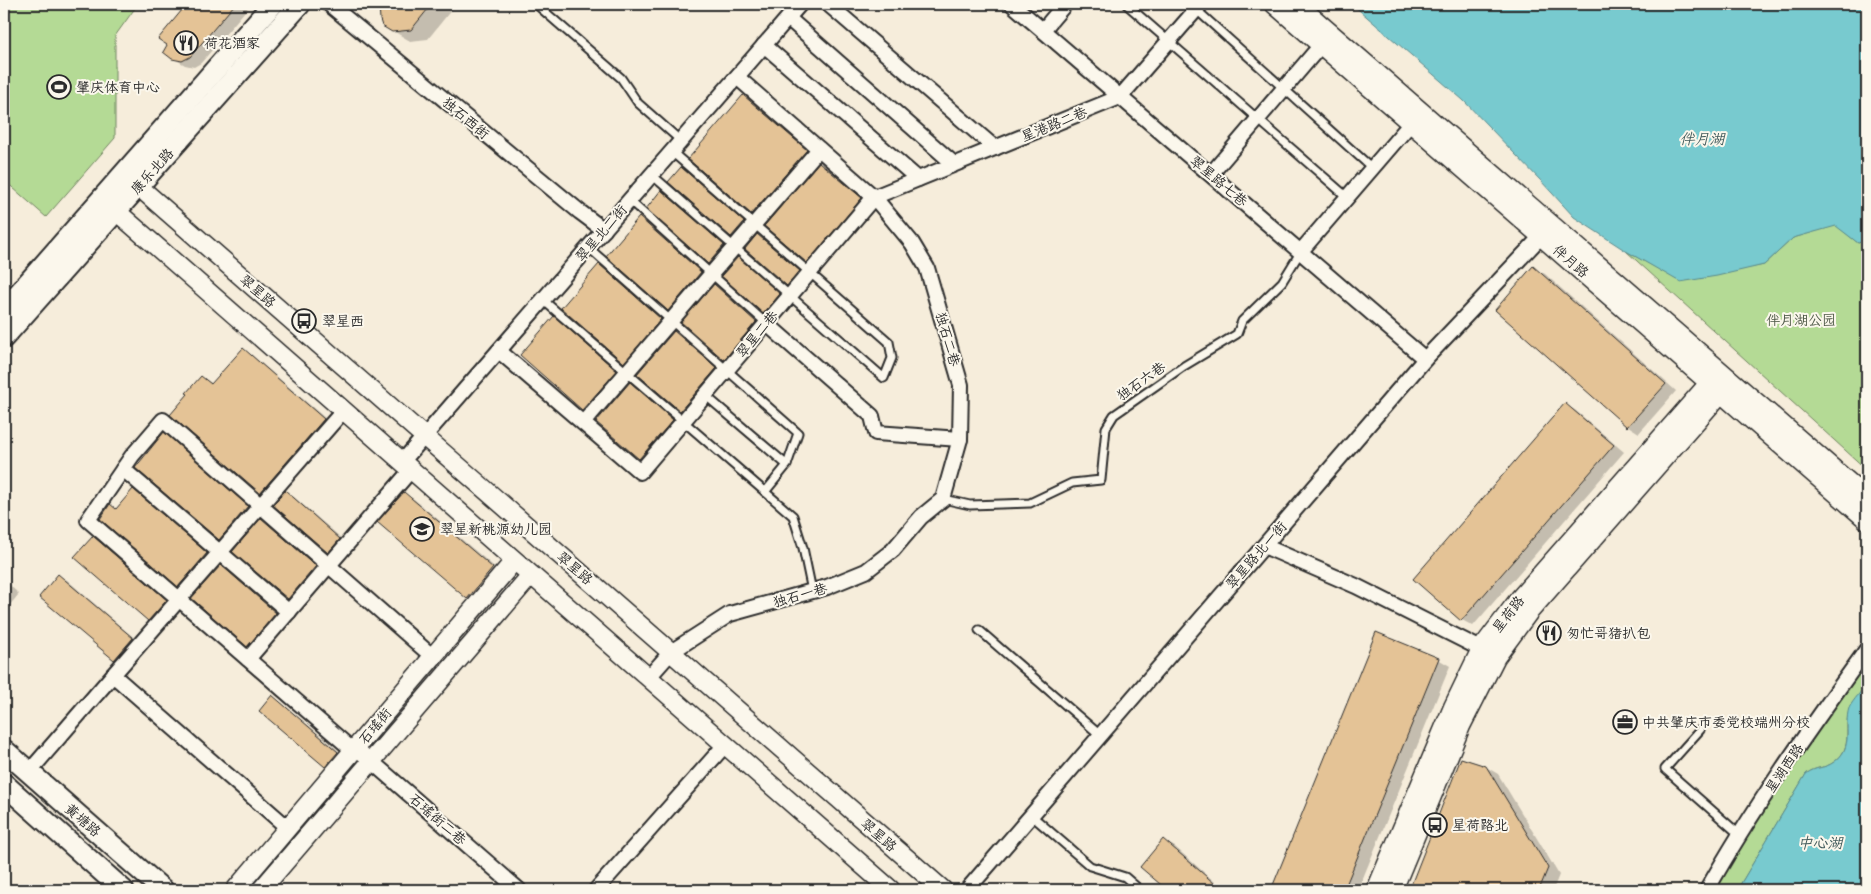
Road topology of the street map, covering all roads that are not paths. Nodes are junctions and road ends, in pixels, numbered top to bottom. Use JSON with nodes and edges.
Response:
{"nodes":[{"id":1,"x":273,"y":4,"type":"edge"},
{"id":2,"x":300,"y":4,"type":"edge"},
{"id":3,"x":329,"y":4,"type":"edge"},
{"id":4,"x":536,"y":4,"type":"edge"},
{"id":5,"x":800,"y":4,"type":"edge"},
{"id":6,"x":828,"y":4,"type":"edge"},
{"id":7,"x":1012,"y":4,"type":"edge"},
{"id":8,"x":1065,"y":4,"type":"edge"},
{"id":9,"x":1126,"y":4,"type":"edge"},
{"id":10,"x":1274,"y":4,"type":"edge"},
{"id":11,"x":1297,"y":4,"type":"edge"},
{"id":12,"x":1196,"y":6,"type":"edge"},
{"id":13,"x":788,"y":18,"type":"junction"},
{"id":14,"x":1043,"y":30,"type":"junction"},
{"id":15,"x":1169,"y":41,"type":"junction"},
{"id":16,"x":764,"y":45,"type":"junction"},
{"id":17,"x":1321,"y":45,"type":"junction"},
{"id":18,"x":737,"y":77,"type":"junction"},
{"id":19,"x":1284,"y":88,"type":"junction"},
{"id":20,"x":1120,"y":97,"type":"junction"},
{"id":21,"x":1258,"y":119,"type":"junction"},
{"id":22,"x":1411,"y":123,"type":"junction"},
{"id":23,"x":676,"y":147,"type":"junction"},
{"id":24,"x":995,"y":148,"type":"junction"},
{"id":25,"x":819,"y":149,"type":"junction"},
{"id":26,"x":954,"y":164,"type":"junction"},
{"id":27,"x":1372,"y":168,"type":"junction"},
{"id":28,"x":1211,"y":174,"type":"junction"},
{"id":29,"x":652,"y":175,"type":"junction"},
{"id":30,"x":918,"y":179,"type":"junction"},
{"id":31,"x":138,"y":186,"type":"junction"},
{"id":32,"x":874,"y":197,"type":"junction"},
{"id":33,"x":1347,"y":197,"type":"junction"},
{"id":34,"x":630,"y":200,"type":"junction"},
{"id":35,"x":116,"y":212,"type":"junction"},
{"id":36,"x":754,"y":224,"type":"junction"},
{"id":37,"x":604,"y":230,"type":"junction"},
{"id":38,"x":1547,"y":230,"type":"junction"},
{"id":39,"x":734,"y":247,"type":"junction"},
{"id":40,"x":589,"y":248,"type":"junction"},
{"id":41,"x":1301,"y":251,"type":"junction"},
{"id":42,"x":810,"y":272,"type":"junction"},
{"id":43,"x":711,"y":274,"type":"junction"},
{"id":44,"x":790,"y":296,"type":"junction"},
{"id":45,"x":543,"y":300,"type":"junction"},
{"id":46,"x":10,"y":311,"type":"edge"},
{"id":47,"x":671,"y":320,"type":"junction"},
{"id":48,"x":766,"y":323,"type":"junction"},
{"id":49,"x":4,"y":337,"type":"edge"},
{"id":50,"x":499,"y":351,"type":"junction"},
{"id":51,"x":1425,"y":359,"type":"junction"},
{"id":52,"x":727,"y":369,"type":"junction"},
{"id":53,"x":627,"y":372,"type":"junction"},
{"id":54,"x":1721,"y":381,"type":"junction"},
{"id":55,"x":705,"y":395,"type":"junction"},
{"id":56,"x":343,"y":411,"type":"junction"},
{"id":57,"x":683,"y":421,"type":"junction"},
{"id":58,"x":583,"y":423,"type":"junction"},
{"id":59,"x":424,"y":436,"type":"junction"},
{"id":60,"x":960,"y":439,"type":"junction"},
{"id":61,"x":407,"y":466,"type":"junction"},
{"id":62,"x":787,"y":466,"type":"junction"},
{"id":63,"x":123,"y":469,"type":"junction"},
{"id":64,"x":765,"y":492,"type":"junction"},
{"id":65,"x":1867,"y":498,"type":"edge"},
{"id":66,"x":943,"y":499,"type":"junction"},
{"id":67,"x":261,"y":506,"type":"junction"},
{"id":68,"x":1867,"y":520,"type":"edge"},
{"id":69,"x":1264,"y":546,"type":"junction"},
{"id":70,"x":220,"y":552,"type":"junction"},
{"id":71,"x":514,"y":561,"type":"junction"},
{"id":72,"x":329,"y":566,"type":"junction"},
{"id":73,"x":531,"y":575,"type":"junction"},
{"id":74,"x":812,"y":591,"type":"junction"},
{"id":75,"x":179,"y":600,"type":"junction"},
{"id":76,"x":289,"y":612,"type":"junction"},
{"id":77,"x":979,"y":630,"type":"dead end"},
{"id":78,"x":1867,"y":649,"type":"edge"},
{"id":79,"x":671,"y":652,"type":"junction"},
{"id":80,"x":1489,"y":653,"type":"junction"},
{"id":81,"x":433,"y":657,"type":"junction"},
{"id":82,"x":248,"y":659,"type":"junction"},
{"id":83,"x":113,"y":675,"type":"junction"},
{"id":84,"x":648,"y":678,"type":"junction"},
{"id":85,"x":1700,"y":730,"type":"dead end"},
{"id":86,"x":1100,"y":735,"type":"junction"},
{"id":87,"x":725,"y":745,"type":"junction"},
{"id":88,"x":356,"y":748,"type":"junction"},
{"id":89,"x":4,"y":750,"type":"edge"},
{"id":90,"x":372,"y":761,"type":"junction"},
{"id":91,"x":29,"y":772,"type":"junction"},
{"id":92,"x":4,"y":784,"type":"edge"},
{"id":93,"x":1031,"y":815,"type":"junction"},
{"id":94,"x":288,"y":828,"type":"junction"},
{"id":95,"x":1740,"y":835,"type":"junction"},
{"id":96,"x":123,"y":890,"type":"edge"},
{"id":97,"x":163,"y":890,"type":"edge"},
{"id":98,"x":235,"y":890,"type":"edge"},
{"id":99,"x":260,"y":890,"type":"edge"},
{"id":100,"x":519,"y":890,"type":"edge"},
{"id":101,"x":596,"y":890,"type":"edge"},
{"id":102,"x":891,"y":890,"type":"edge"},
{"id":103,"x":943,"y":890,"type":"edge"},
{"id":104,"x":967,"y":890,"type":"edge"},
{"id":105,"x":1140,"y":890,"type":"edge"},
{"id":106,"x":1376,"y":890,"type":"edge"},
{"id":107,"x":1392,"y":890,"type":"edge"},
{"id":108,"x":1707,"y":890,"type":"edge"}],
"edges":[{"from":1,"to":46,"type":"main road","name":"康乐北路"},
{"from":2,"to":31,"type":"main road","name":"康乐北路"},
{"from":3,"to":37,"type":"street","name":"独石西街"},
{"from":4,"to":23,"type":"lane"},
{"from":5,"to":13,"type":"street","name":"翠星北二街"},
{"from":6,"to":24,"type":"street"},
{"from":7,"to":14,"type":"street","name":"翠星路七巷"},
{"from":8,"to":14,"type":"street"},
{"from":9,"to":15,"type":"lane"},
{"from":10,"to":17,"type":"street","name":"伴月路"},
{"from":11,"to":38,"type":"street","name":"伴月路"},
{"from":12,"to":15,"type":"street","name":"星港路二巷"},
{"from":12,"to":19,"type":"lane"},
{"from":13,"to":16,"type":"street","name":"翠星北二街"},
{"from":13,"to":26,"type":"street"},
{"from":14,"to":20,"type":"street","name":"翠星路七巷"},
{"from":15,"to":20,"type":"street","name":"星港路二巷"},
{"from":15,"to":21,"type":"lane"},
{"from":16,"to":18,"type":"street","name":"翠星北二街"},
{"from":16,"to":30,"type":"street"},
{"from":17,"to":19,"type":"street"},
{"from":17,"to":22,"type":"street","name":"伴月路"},
{"from":18,"to":23,"type":"street","name":"翠星北二街"},
{"from":18,"to":25,"type":"street","name":"独石二巷"},
{"from":19,"to":21,"type":"street"},
{"from":19,"to":27,"type":"lane"},
{"from":20,"to":24,"type":"street","name":"星港路二巷"},
{"from":20,"to":28,"type":"street","name":"翠星路七巷"},
{"from":21,"to":28,"type":"street"},
{"from":21,"to":33,"type":"lane"},
{"from":22,"to":27,"type":"street"},
{"from":22,"to":38,"type":"street","name":"伴月路"},
{"from":23,"to":29,"type":"street","name":"翠星北二街"},
{"from":23,"to":36,"type":"lane"},
{"from":24,"to":26,"type":"street","name":"星港路二巷"},
{"from":25,"to":32,"type":"street","name":"独石二巷"},
{"from":25,"to":36,"type":"street"},
{"from":26,"to":30,"type":"street","name":"星港路二巷"},
{"from":27,"to":33,"type":"street"},
{"from":28,"to":41,"type":"street","name":"翠星路七巷"},
{"from":29,"to":34,"type":"street","name":"翠星北二街"},
{"from":29,"to":39,"type":"lane"},
{"from":30,"to":32,"type":"street","name":"星港路二巷"},
{"from":31,"to":35,"type":"main road","name":"康乐北路"},
{"from":31,"to":59,"type":"street","name":"翠星路"},
{"from":32,"to":42,"type":"street","name":"翠星二巷"},
{"from":32,"to":60,"type":"street","name":"独石二巷"},
{"from":33,"to":41,"type":"street"},
{"from":34,"to":37,"type":"street","name":"翠星北二街"},
{"from":34,"to":43,"type":"lane"},
{"from":35,"to":46,"type":"main road","name":"康乐北路"},
{"from":35,"to":56,"type":"street"},
{"from":36,"to":39,"type":"street"},
{"from":36,"to":42,"type":"lane"},
{"from":37,"to":40,"type":"street","name":"翠星北二街"},
{"from":38,"to":51,"type":"street","name":"翠星路北一街"},
{"from":38,"to":54,"type":"street","name":"伴月路"},
{"from":39,"to":43,"type":"street"},
{"from":39,"to":44,"type":"lane"},
{"from":40,"to":45,"type":"street","name":"翠星北二街"},
{"from":40,"to":47,"type":"lane"},
{"from":41,"to":51,"type":"street","name":"翠星路七巷"},
{"from":41,"to":66,"type":"lane","name":"独石六巷"},
{"from":42,"to":44,"type":"street","name":"翠星二巷"},
{"from":42,"to":44,"type":"lane"},
{"from":43,"to":47,"type":"street"},
{"from":43,"to":48,"type":"lane"},
{"from":44,"to":48,"type":"street","name":"翠星二巷"},
{"from":45,"to":50,"type":"street","name":"翠星北二街"},
{"from":45,"to":53,"type":"lane"},
{"from":46,"to":49,"type":"main road","name":"康乐北路"},
{"from":47,"to":52,"type":"lane"},
{"from":47,"to":53,"type":"street"},
{"from":48,"to":52,"type":"street","name":"翠星二巷"},
{"from":48,"to":60,"type":"street"},
{"from":50,"to":58,"type":"street"},
{"from":50,"to":59,"type":"street","name":"翠星北二街"},
{"from":51,"to":69,"type":"street","name":"翠星路北一街"},
{"from":52,"to":55,"type":"street","name":"翠星二巷"},
{"from":52,"to":62,"type":"lane"},
{"from":53,"to":57,"type":"lane"},
{"from":53,"to":58,"type":"street"},
{"from":54,"to":65,"type":"street","name":"伴月路"},
{"from":54,"to":68,"type":"street","name":"伴月路"},
{"from":54,"to":80,"type":"street","name":"星荷路"},
{"from":55,"to":57,"type":"street","name":"翠星二巷"},
{"from":55,"to":62,"type":"lane"},
{"from":56,"to":61,"type":"street"},
{"from":56,"to":67,"type":"street"},
{"from":57,"to":58,"type":"street","name":"翠星二巷"},
{"from":57,"to":64,"type":"lane"},
{"from":59,"to":61,"type":"street","name":"翠星北二街"},
{"from":59,"to":79,"type":"street","name":"翠星路"},
{"from":60,"to":66,"type":"street","name":"独石二巷"},
{"from":61,"to":71,"type":"street"},
{"from":61,"to":72,"type":"street","name":"翠星北二街"},
{"from":62,"to":64,"type":"lane"},
{"from":63,"to":67,"type":"street"},
{"from":63,"to":70,"type":"street"},
{"from":63,"to":75,"type":"street","name":"石瑶街二巷"},
{"from":64,"to":74,"type":"lane"},
{"from":66,"to":74,"type":"street","name":"独石一巷"},
{"from":67,"to":70,"type":"street"},
{"from":67,"to":72,"type":"street"},
{"from":69,"to":80,"type":"street"},
{"from":69,"to":86,"type":"street","name":"翠星路北一街"},
{"from":70,"to":75,"type":"street"},
{"from":70,"to":76,"type":"street"},
{"from":71,"to":73,"type":"street"},
{"from":71,"to":81,"type":"street","name":"石瑶街"},
{"from":72,"to":76,"type":"street","name":"翠星北二街"},
{"from":72,"to":81,"type":"street"},
{"from":73,"to":84,"type":"street"},
{"from":73,"to":90,"type":"street","name":"石瑶街"},
{"from":74,"to":79,"type":"street","name":"独石一巷"},
{"from":75,"to":82,"type":"street","name":"石瑶街二巷"},
{"from":75,"to":83,"type":"street"},
{"from":76,"to":82,"type":"street","name":"翠星北二街"},
{"from":77,"to":86,"type":"lane"},
{"from":78,"to":95,"type":"street","name":"星湖西路"},
{"from":79,"to":84,"type":"street","name":"独石一巷"},
{"from":79,"to":103,"type":"street","name":"翠星路"},
{"from":80,"to":106,"type":"street","name":"星荷路"},
{"from":80,"to":107,"type":"street","name":"星荷路"},
{"from":81,"to":88,"type":"street","name":"石瑶街"},
{"from":82,"to":88,"type":"street","name":"石瑶街二巷"},
{"from":83,"to":91,"type":"street"},
{"from":83,"to":94,"type":"street"},
{"from":84,"to":87,"type":"street"},
{"from":85,"to":95,"type":"lane"},
{"from":86,"to":93,"type":"street","name":"翠星路北一街"},
{"from":87,"to":101,"type":"street"},
{"from":87,"to":102,"type":"street"},
{"from":88,"to":90,"type":"street","name":"石瑶街二巷"},
{"from":88,"to":94,"type":"street","name":"石瑶街"},
{"from":89,"to":91,"type":"main road","name":"黄塘路"},
{"from":90,"to":99,"type":"street","name":"石瑶街"},
{"from":90,"to":100,"type":"street","name":"石瑶街二巷"},
{"from":91,"to":97,"type":"main road","name":"黄塘路"},
{"from":92,"to":96,"type":"main road","name":"黄塘路"},
{"from":93,"to":104,"type":"street","name":"翠星路北一街"},
{"from":93,"to":105,"type":"lane"},
{"from":94,"to":98,"type":"street","name":"石瑶街"},
{"from":95,"to":108,"type":"street","name":"星湖西路"}]}
